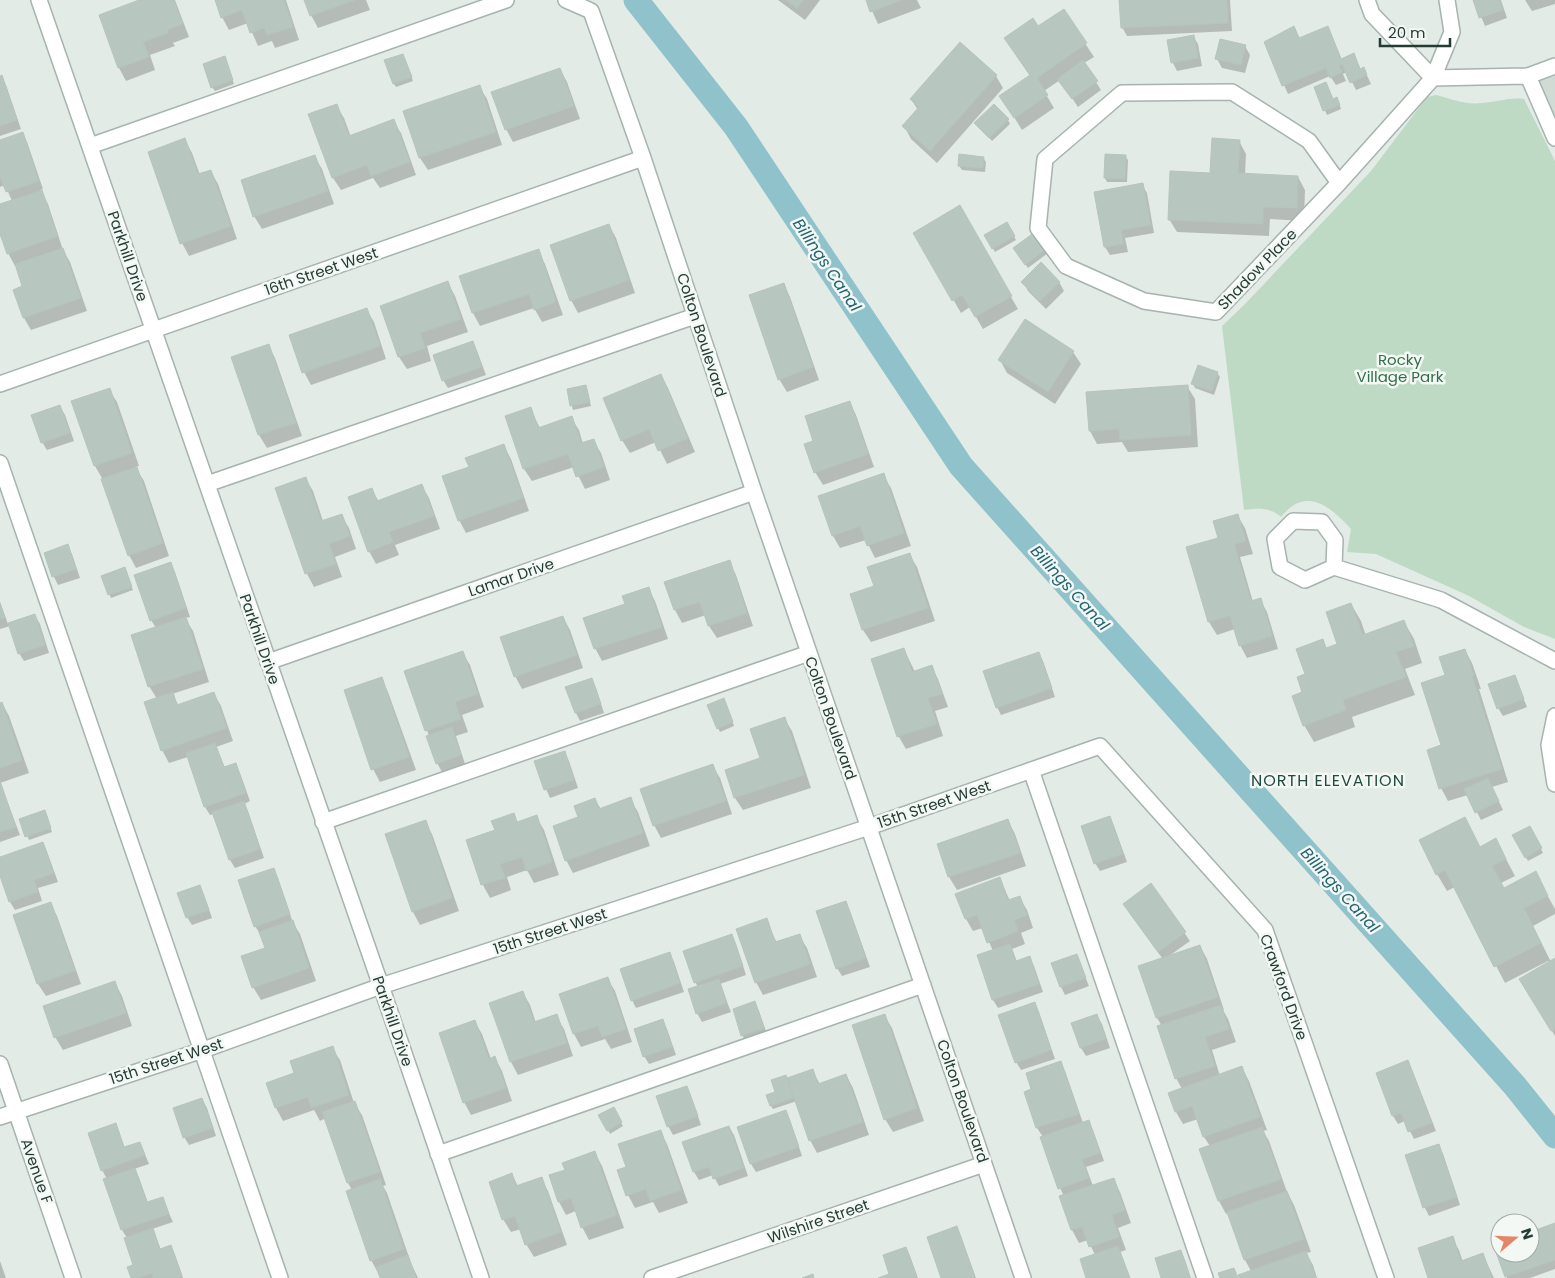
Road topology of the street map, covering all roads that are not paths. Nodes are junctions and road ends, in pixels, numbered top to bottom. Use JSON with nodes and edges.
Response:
{"nodes":[{"id":1,"x":40,"y":0,"type":"edge"},
{"id":2,"x":506,"y":0,"type":"edge"},
{"id":3,"x":566,"y":0,"type":"edge"},
{"id":4,"x":1367,"y":0,"type":"edge"},
{"id":5,"x":1447,"y":0,"type":"edge"},
{"id":6,"x":1555,"y":66,"type":"edge"},
{"id":7,"x":1528,"y":76,"type":"junction"},
{"id":8,"x":1433,"y":78,"type":"junction"},
{"id":9,"x":1555,"y":138,"type":"edge"},
{"id":10,"x":90,"y":146,"type":"junction"},
{"id":11,"x":642,"y":158,"type":"junction"},
{"id":12,"x":1339,"y":183,"type":"junction"},
{"id":13,"x":695,"y":316,"type":"junction"},
{"id":14,"x":153,"y":330,"type":"junction"},
{"id":15,"x":0,"y":384,"type":"edge"},
{"id":16,"x":0,"y":463,"type":"edge"},
{"id":17,"x":207,"y":484,"type":"junction"},
{"id":18,"x":754,"y":492,"type":"junction"},
{"id":19,"x":1334,"y":567,"type":"junction"},
{"id":20,"x":809,"y":653,"type":"junction"},
{"id":21,"x":1555,"y":661,"type":"edge"},
{"id":22,"x":268,"y":662,"type":"junction"},
{"id":23,"x":1555,"y":716,"type":"edge"},
{"id":24,"x":1100,"y":746,"type":"joint"},
{"id":25,"x":1032,"y":770,"type":"junction"},
{"id":26,"x":1555,"y":784,"type":"edge"},
{"id":27,"x":323,"y":822,"type":"junction"},
{"id":28,"x":869,"y":827,"type":"junction"},
{"id":29,"x":923,"y":985,"type":"junction"},
{"id":30,"x":382,"y":986,"type":"junction"},
{"id":31,"x":203,"y":1050,"type":"junction"},
{"id":32,"x":0,"y":1064,"type":"edge"},
{"id":33,"x":16,"y":1111,"type":"junction"},
{"id":34,"x":0,"y":1117,"type":"edge"},
{"id":35,"x":438,"y":1154,"type":"junction"},
{"id":36,"x":984,"y":1164,"type":"junction"},
{"id":37,"x":73,"y":1278,"type":"edge"},
{"id":38,"x":280,"y":1278,"type":"edge"},
{"id":39,"x":481,"y":1278,"type":"edge"},
{"id":40,"x":652,"y":1278,"type":"edge"},
{"id":41,"x":1023,"y":1278,"type":"edge"},
{"id":42,"x":1205,"y":1278,"type":"edge"},
{"id":43,"x":1386,"y":1278,"type":"edge"}],
"edges":[{"from":1,"to":10,"type":"street","name":"Parkhill Drive"},
{"from":2,"to":10,"type":"street"},
{"from":3,"to":11,"type":"street","name":"Colton Boulevard"},
{"from":4,"to":8,"type":"street"},
{"from":5,"to":8,"type":"street","name":"Shadow Place"},
{"from":6,"to":7,"type":"street"},
{"from":7,"to":8,"type":"street"},
{"from":7,"to":9,"type":"street"},
{"from":8,"to":12,"type":"street","name":"Shadow Place"},
{"from":10,"to":14,"type":"street","name":"Parkhill Drive"},
{"from":11,"to":13,"type":"street","name":"Colton Boulevard"},
{"from":11,"to":14,"type":"street","name":"16th Street West"},
{"from":12,"to":12,"type":"street","name":"Shadow Place"},
{"from":13,"to":17,"type":"street"},
{"from":13,"to":18,"type":"street","name":"Colton Boulevard"},
{"from":14,"to":15,"type":"street","name":"16th Street West"},
{"from":14,"to":17,"type":"street","name":"Parkhill Drive"},
{"from":16,"to":31,"type":"street"},
{"from":17,"to":22,"type":"street","name":"Parkhill Drive"},
{"from":18,"to":20,"type":"street","name":"Colton Boulevard"},
{"from":18,"to":22,"type":"street","name":"Lamar Drive"},
{"from":19,"to":19,"type":"street"},
{"from":19,"to":21,"type":"street"},
{"from":20,"to":27,"type":"street"},
{"from":20,"to":28,"type":"street","name":"Colton Boulevard"},
{"from":22,"to":27,"type":"street","name":"Parkhill Drive"},
{"from":23,"to":26,"type":"street"},
{"from":24,"to":25,"type":"street","name":"15th Street West"},
{"from":24,"to":43,"type":"street","name":"Crawford Drive"},
{"from":25,"to":28,"type":"street","name":"15th Street West"},
{"from":25,"to":42,"type":"street"},
{"from":27,"to":30,"type":"street","name":"Parkhill Drive"},
{"from":28,"to":29,"type":"street","name":"Colton Boulevard"},
{"from":28,"to":30,"type":"street","name":"15th Street West"},
{"from":29,"to":35,"type":"street"},
{"from":29,"to":36,"type":"street","name":"Colton Boulevard"},
{"from":30,"to":31,"type":"street","name":"15th Street West"},
{"from":30,"to":35,"type":"street","name":"Parkhill Drive"},
{"from":31,"to":33,"type":"street","name":"15th Street West"},
{"from":31,"to":38,"type":"street"},
{"from":32,"to":33,"type":"street","name":"Avenue F"},
{"from":33,"to":34,"type":"street","name":"15th Street West"},
{"from":33,"to":37,"type":"street","name":"Avenue F"},
{"from":35,"to":39,"type":"street","name":"Parkhill Drive"},
{"from":36,"to":40,"type":"street","name":"Wilshire Street"},
{"from":36,"to":41,"type":"street","name":"Colton Boulevard"}]}
